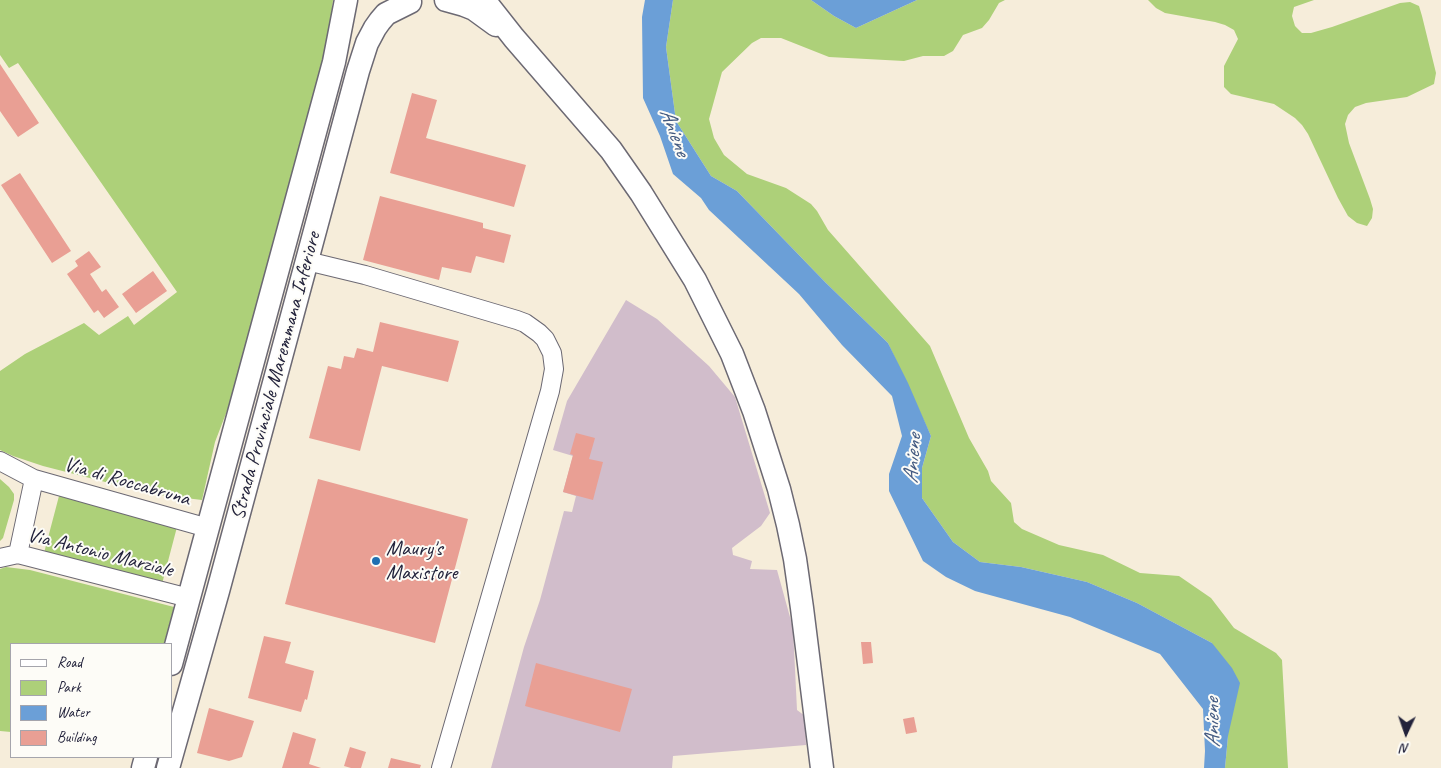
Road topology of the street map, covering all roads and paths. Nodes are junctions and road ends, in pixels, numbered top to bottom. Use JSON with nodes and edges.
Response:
{"nodes":[{"id":1,"x":346,"y":0,"type":"edge"},
{"id":2,"x":446,"y":0,"type":"edge"},
{"id":3,"x":484,"y":0,"type":"edge"},
{"id":4,"x":408,"y":1,"type":"edge"},
{"id":5,"x":514,"y":38,"type":"junction"},
{"id":6,"x":307,"y":261,"type":"junction"},
{"id":7,"x":0,"y":461,"type":"edge"},
{"id":8,"x":34,"y":479,"type":"junction"},
{"id":9,"x":208,"y":528,"type":"junction"},
{"id":10,"x":18,"y":554,"type":"junction"},
{"id":11,"x":0,"y":558,"type":"edge"},
{"id":12,"x":189,"y":598,"type":"junction"},
{"id":13,"x":172,"y":660,"type":"edge"},
{"id":14,"x":172,"y":753,"type":"edge"},
{"id":15,"x":441,"y":768,"type":"edge"},
{"id":16,"x":822,"y":768,"type":"edge"}],
"edges":[{"from":1,"to":9,"type":"main road","name":"Strada Provinciale Maremmana Inferiore"},
{"from":2,"to":5,"type":"main road"},
{"from":3,"to":5,"type":"main road"},
{"from":4,"to":6,"type":"main road","name":"Strada Provinciale Maremmana Inferiore"},
{"from":5,"to":16,"type":"main road"},
{"from":6,"to":14,"type":"main road","name":"Strada Provinciale Maremmana Inferiore"},
{"from":6,"to":15,"type":"street"},
{"from":7,"to":8,"type":"street","name":"Via di Roccabruna"},
{"from":8,"to":9,"type":"street","name":"Via di Roccabruna"},
{"from":8,"to":10,"type":"street","name":"Via di Roccabruna"},
{"from":9,"to":12,"type":"main road","name":"Strada Provinciale Maremmana Inferiore"},
{"from":10,"to":11,"type":"street","name":"Via Antonio Marziale"},
{"from":10,"to":12,"type":"street","name":"Via Antonio Marziale"},
{"from":12,"to":13,"type":"main road","name":"Strada Provinciale Maremmana Inferiore"}]}
